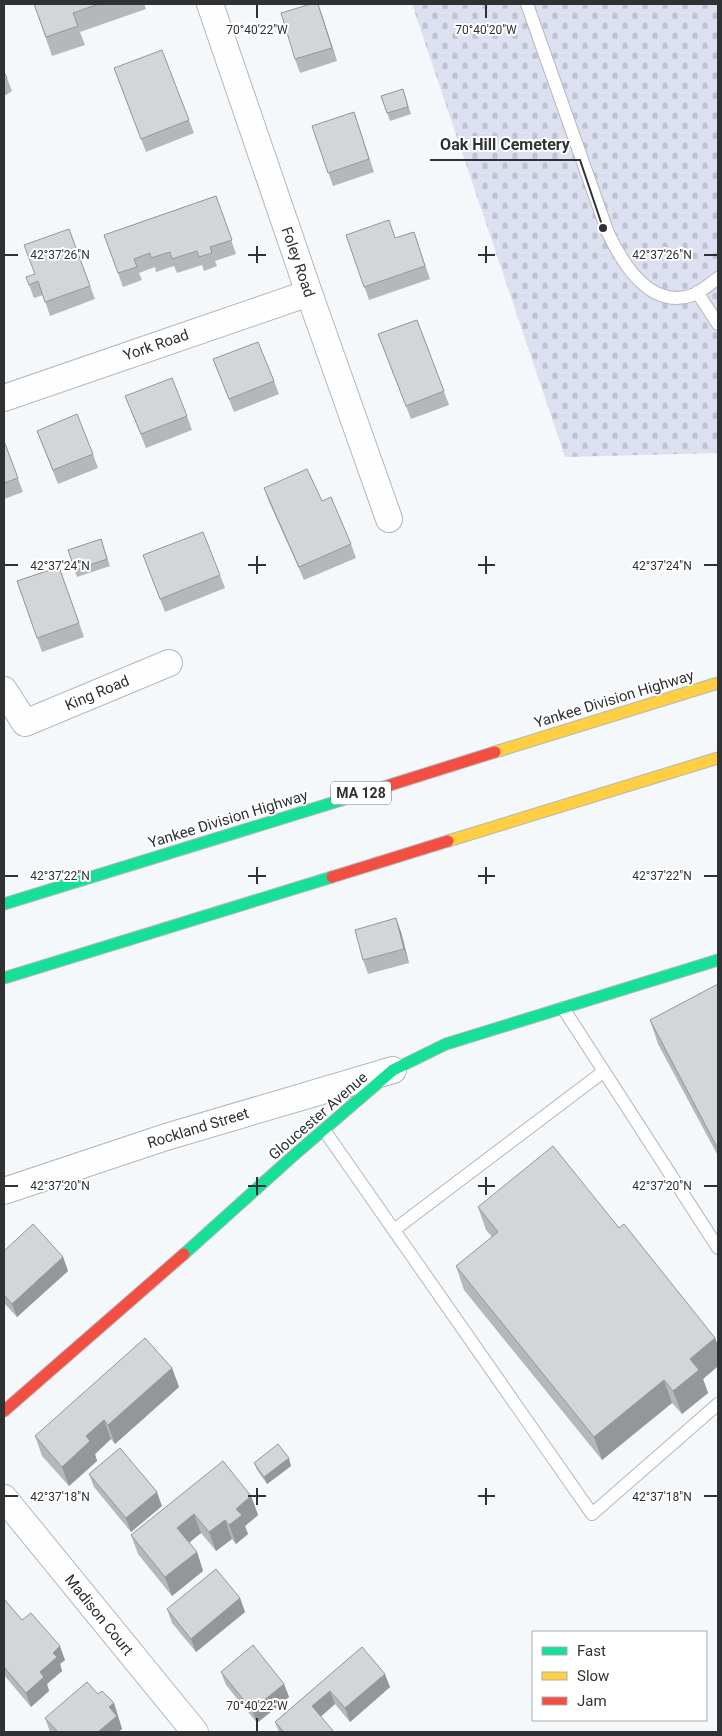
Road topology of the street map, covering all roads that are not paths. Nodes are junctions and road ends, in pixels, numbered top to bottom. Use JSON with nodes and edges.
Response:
{"nodes":[{"id":1,"x":210,"y":4,"type":"edge"},
{"id":2,"x":527,"y":4,"type":"edge"},
{"id":3,"x":718,"y":278,"type":"edge"},
{"id":4,"x":698,"y":292,"type":"junction"},
{"id":5,"x":309,"y":293,"type":"junction"},
{"id":6,"x":718,"y":324,"type":"edge"},
{"id":7,"x":4,"y":398,"type":"edge"},
{"id":8,"x":389,"y":519,"type":"dead end"},
{"id":9,"x":169,"y":663,"type":"dead end"},
{"id":10,"x":718,"y":683,"type":"edge"},
{"id":11,"x":4,"y":690,"type":"edge"},
{"id":12,"x":718,"y":758,"type":"edge"},
{"id":13,"x":4,"y":904,"type":"edge"},
{"id":14,"x":718,"y":960,"type":"edge"},
{"id":15,"x":4,"y":978,"type":"edge"},
{"id":16,"x":563,"y":1008,"type":"junction"},
{"id":17,"x":393,"y":1070,"type":"junction"},
{"id":18,"x":603,"y":1072,"type":"junction"},
{"id":19,"x":324,"y":1130,"type":"junction"},
{"id":20,"x":4,"y":1191,"type":"edge"},
{"id":21,"x":394,"y":1230,"type":"junction"},
{"id":22,"x":718,"y":1248,"type":"edge"},
{"id":23,"x":718,"y":1404,"type":"edge"},
{"id":24,"x":4,"y":1411,"type":"edge"},
{"id":25,"x":4,"y":1498,"type":"edge"},
{"id":26,"x":195,"y":1732,"type":"edge"}],
"edges":[{"from":1,"to":5,"type":"street","name":"Foley Road"},
{"from":2,"to":4,"type":"lane"},
{"from":3,"to":4,"type":"lane"},
{"from":4,"to":6,"type":"lane"},
{"from":5,"to":7,"type":"street","name":"York Road"},
{"from":5,"to":8,"type":"street","name":"Foley Road"},
{"from":9,"to":11,"type":"street","name":"King Road"},
{"from":10,"to":13,"type":"main road","name":"Yankee Division Highway","number":"MA 128"},
{"from":12,"to":15,"type":"main road"},
{"from":14,"to":16,"type":"main road","name":"Gloucester Avenue"},
{"from":16,"to":17,"type":"main road","name":"Gloucester Avenue"},
{"from":16,"to":18,"type":"lane"},
{"from":17,"to":19,"type":"main road","name":"Gloucester Avenue"},
{"from":17,"to":20,"type":"street","name":"Rockland Street"},
{"from":18,"to":21,"type":"lane"},
{"from":18,"to":22,"type":"lane"},
{"from":19,"to":21,"type":"lane"},
{"from":19,"to":24,"type":"main road","name":"Gloucester Avenue"},
{"from":21,"to":23,"type":"lane"},
{"from":25,"to":26,"type":"street","name":"Madison Court"}]}
